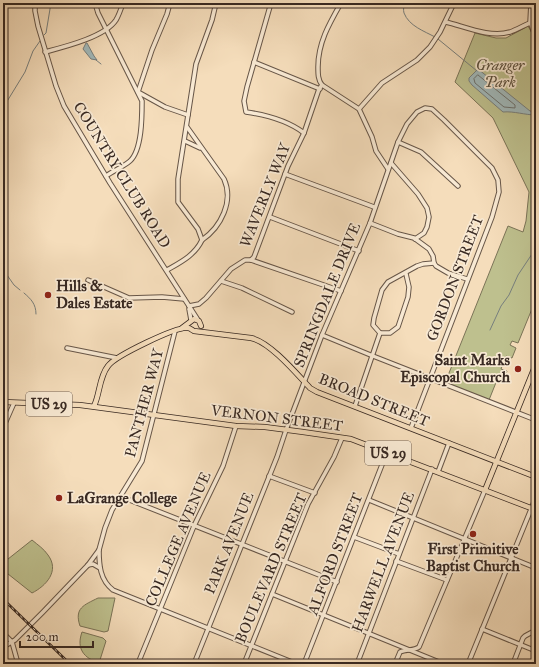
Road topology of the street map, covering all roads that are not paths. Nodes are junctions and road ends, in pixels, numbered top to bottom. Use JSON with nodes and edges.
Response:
{"nodes":[{"id":1,"x":35,"y":3,"type":"edge"},
{"id":2,"x":94,"y":3,"type":"edge"},
{"id":3,"x":123,"y":3,"type":"edge"},
{"id":4,"x":170,"y":3,"type":"edge"},
{"id":5,"x":271,"y":3,"type":"edge"},
{"id":6,"x":341,"y":3,"type":"edge"},
{"id":7,"x":454,"y":3,"type":"edge"},
{"id":8,"x":531,"y":3,"type":"edge"},
{"id":9,"x":215,"y":4,"type":"edge"},
{"id":10,"x":536,"y":21,"type":"edge"},
{"id":11,"x":446,"y":22,"type":"junction"},
{"id":12,"x":530,"y":22,"type":"junction"},
{"id":13,"x":106,"y":29,"type":"junction"},
{"id":14,"x":536,"y":38,"type":"edge"},
{"id":15,"x":46,"y":52,"type":"junction"},
{"id":16,"x":254,"y":62,"type":"junction"},
{"id":17,"x":321,"y":87,"type":"junction"},
{"id":18,"x":138,"y":92,"type":"junction"},
{"id":19,"x":359,"y":109,"type":"junction"},
{"id":20,"x":188,"y":115,"type":"junction"},
{"id":21,"x":187,"y":127,"type":"junction"},
{"id":22,"x":304,"y":133,"type":"junction"},
{"id":23,"x":185,"y":141,"type":"junction"},
{"id":24,"x":398,"y":142,"type":"junction"},
{"id":25,"x":202,"y":149,"type":"junction"},
{"id":26,"x":391,"y":163,"type":"junction"},
{"id":27,"x":388,"y":169,"type":"junction"},
{"id":28,"x":285,"y":174,"type":"junction"},
{"id":29,"x":106,"y":176,"type":"junction"},
{"id":30,"x":498,"y":180,"type":"joint"},
{"id":31,"x":458,"y":186,"type":"dead end"},
{"id":32,"x":374,"y":207,"type":"junction"},
{"id":33,"x":270,"y":217,"type":"junction"},
{"id":34,"x":370,"y":223,"type":"junction"},
{"id":35,"x":415,"y":239,"type":"junction"},
{"id":36,"x":202,"y":240,"type":"junction"},
{"id":37,"x":359,"y":251,"type":"junction"},
{"id":38,"x":251,"y":260,"type":"junction"},
{"id":39,"x":434,"y":263,"type":"junction"},
{"id":40,"x":167,"y":270,"type":"junction"},
{"id":41,"x":406,"y":274,"type":"junction"},
{"id":42,"x":88,"y":280,"type":"dead end"},
{"id":43,"x":467,"y":280,"type":"junction"},
{"id":44,"x":221,"y":281,"type":"junction"},
{"id":45,"x":341,"y":291,"type":"junction"},
{"id":46,"x":184,"y":299,"type":"junction"},
{"id":47,"x":189,"y":307,"type":"junction"},
{"id":48,"x":292,"y":312,"type":"dead end"},
{"id":49,"x":198,"y":320,"type":"junction"},
{"id":50,"x":190,"y":321,"type":"junction"},
{"id":51,"x":200,"y":326,"type":"junction"},
{"id":52,"x":190,"y":328,"type":"junction"},
{"id":53,"x":181,"y":329,"type":"junction"},
{"id":54,"x":197,"y":330,"type":"junction"},
{"id":55,"x":175,"y":331,"type":"junction"},
{"id":56,"x":215,"y":333,"type":"junction"},
{"id":57,"x":380,"y":333,"type":"junction"},
{"id":58,"x":322,"y":335,"type":"junction"},
{"id":59,"x":67,"y":348,"type":"dead end"},
{"id":60,"x":373,"y":356,"type":"junction"},
{"id":61,"x":117,"y":358,"type":"junction"},
{"id":62,"x":536,"y":364,"type":"edge"},
{"id":63,"x":430,"y":379,"type":"junction"},
{"id":64,"x":304,"y":382,"type":"junction"},
{"id":65,"x":3,"y":402,"type":"edge"},
{"id":66,"x":14,"y":403,"type":"junction"},
{"id":67,"x":94,"y":406,"type":"junction"},
{"id":68,"x":355,"y":406,"type":"junction"},
{"id":69,"x":516,"y":413,"type":"junction"},
{"id":70,"x":154,"y":415,"type":"junction"},
{"id":71,"x":536,"y":420,"type":"edge"},
{"id":72,"x":236,"y":426,"type":"junction"},
{"id":73,"x":3,"y":428,"type":"edge"},
{"id":74,"x":412,"y":428,"type":"junction"},
{"id":75,"x":286,"y":430,"type":"junction"},
{"id":76,"x":342,"y":438,"type":"junction"},
{"id":77,"x":449,"y":443,"type":"junction"},
{"id":78,"x":387,"y":452,"type":"junction"},
{"id":79,"x":496,"y":461,"type":"junction"},
{"id":80,"x":432,"y":470,"type":"junction"},
{"id":81,"x":438,"y":472,"type":"junction"},
{"id":82,"x":269,"y":476,"type":"junction"},
{"id":83,"x":536,"y":476,"type":"edge"},
{"id":84,"x":485,"y":490,"type":"junction"},
{"id":85,"x":315,"y":493,"type":"junction"},
{"id":86,"x":122,"y":497,"type":"junction"},
{"id":87,"x":536,"y":497,"type":"edge"},
{"id":88,"x":369,"y":500,"type":"junction"},
{"id":89,"x":534,"y":509,"type":"edge"},
{"id":90,"x":413,"y":518,"type":"junction"},
{"id":91,"x":194,"y":526,"type":"junction"},
{"id":92,"x":354,"y":537,"type":"junction"},
{"id":93,"x":464,"y":539,"type":"junction"},
{"id":94,"x":242,"y":544,"type":"junction"},
{"id":95,"x":99,"y":550,"type":"junction"},
{"id":96,"x":399,"y":554,"type":"junction"},
{"id":97,"x":511,"y":558,"type":"junction"},
{"id":98,"x":396,"y":561,"type":"junction"},
{"id":99,"x":284,"y":562,"type":"junction"},
{"id":100,"x":88,"y":565,"type":"junction"},
{"id":101,"x":100,"y":568,"type":"junction"},
{"id":102,"x":536,"y":568,"type":"edge"},
{"id":103,"x":447,"y":580,"type":"junction"},
{"id":104,"x":337,"y":582,"type":"junction"},
{"id":105,"x":272,"y":594,"type":"junction"},
{"id":106,"x":160,"y":610,"type":"junction"},
{"id":107,"x":324,"y":615,"type":"junction"},
{"id":108,"x":208,"y":628,"type":"junction"},
{"id":109,"x":482,"y":629,"type":"junction"},
{"id":110,"x":536,"y":630,"type":"edge"},
{"id":111,"x":3,"y":633,"type":"edge"},
{"id":112,"x":368,"y":633,"type":"junction"},
{"id":113,"x":12,"y":642,"type":"junction"},
{"id":114,"x":521,"y":644,"type":"junction"},
{"id":115,"x":251,"y":645,"type":"junction"},
{"id":116,"x":3,"y":647,"type":"edge"},
{"id":117,"x":409,"y":650,"type":"junction"},
{"id":118,"x":536,"y":651,"type":"edge"},
{"id":119,"x":17,"y":660,"type":"dead end"},
{"id":120,"x":139,"y":662,"type":"edge"},
{"id":121,"x":194,"y":664,"type":"edge"},
{"id":122,"x":244,"y":664,"type":"edge"},
{"id":123,"x":297,"y":664,"type":"edge"},
{"id":124,"x":304,"y":664,"type":"edge"},
{"id":125,"x":356,"y":664,"type":"edge"},
{"id":126,"x":395,"y":664,"type":"edge"},
{"id":127,"x":444,"y":664,"type":"edge"},
{"id":128,"x":468,"y":664,"type":"edge"},
{"id":129,"x":513,"y":664,"type":"edge"}],
"edges":[{"from":1,"to":15,"type":"street","name":"COUNTRY CLUB ROAD"},
{"from":2,"to":13,"type":"street"},
{"from":3,"to":13,"type":"street"},
{"from":4,"to":18,"type":"street"},
{"from":5,"to":16,"type":"street"},
{"from":6,"to":17,"type":"street"},
{"from":7,"to":11,"type":"street"},
{"from":8,"to":12,"type":"street"},
{"from":9,"to":20,"type":"street"},
{"from":10,"to":12,"type":"street"},
{"from":11,"to":12,"type":"street"},
{"from":11,"to":19,"type":"street"},
{"from":12,"to":14,"type":"street"},
{"from":13,"to":15,"type":"street"},
{"from":13,"to":18,"type":"street"},
{"from":15,"to":29,"type":"street","name":"COUNTRY CLUB ROAD"},
{"from":16,"to":17,"type":"street"},
{"from":16,"to":22,"type":"street"},
{"from":17,"to":19,"type":"street"},
{"from":17,"to":22,"type":"street","name":"WAVERLY WAY"},
{"from":18,"to":20,"type":"street"},
{"from":18,"to":29,"type":"street"},
{"from":19,"to":27,"type":"street"},
{"from":20,"to":21,"type":"street"},
{"from":21,"to":23,"type":"street"},
{"from":21,"to":25,"type":"street"},
{"from":22,"to":28,"type":"street","name":"WAVERLY WAY"},
{"from":23,"to":25,"type":"street"},
{"from":23,"to":36,"type":"street"},
{"from":24,"to":26,"type":"street","name":"SPRINGDALE DRIVE"},
{"from":24,"to":30,"type":"street","name":"SPRINGDALE DRIVE"},
{"from":24,"to":31,"type":"street"},
{"from":25,"to":36,"type":"street"},
{"from":26,"to":27,"type":"street","name":"SPRINGDALE DRIVE"},
{"from":26,"to":35,"type":"street"},
{"from":27,"to":32,"type":"street","name":"SPRINGDALE DRIVE"},
{"from":28,"to":32,"type":"street"},
{"from":28,"to":33,"type":"street","name":"WAVERLY WAY"},
{"from":29,"to":40,"type":"street","name":"COUNTRY CLUB ROAD"},
{"from":30,"to":43,"type":"street","name":"GORDON STREET"},
{"from":32,"to":34,"type":"street","name":"SPRINGDALE DRIVE"},
{"from":33,"to":37,"type":"street"},
{"from":33,"to":38,"type":"street","name":"WAVERLY WAY"},
{"from":34,"to":35,"type":"street"},
{"from":34,"to":37,"type":"street","name":"SPRINGDALE DRIVE"},
{"from":35,"to":39,"type":"street"},
{"from":36,"to":40,"type":"street"},
{"from":37,"to":45,"type":"street","name":"SPRINGDALE DRIVE"},
{"from":38,"to":44,"type":"street","name":"WAVERLY WAY"},
{"from":38,"to":45,"type":"street"},
{"from":39,"to":41,"type":"street"},
{"from":39,"to":43,"type":"street"},
{"from":40,"to":46,"type":"street","name":"COUNTRY CLUB ROAD"},
{"from":41,"to":57,"type":"street"},
{"from":41,"to":57,"type":"street"},
{"from":42,"to":46,"type":"street"},
{"from":43,"to":63,"type":"street","name":"GORDON STREET"},
{"from":44,"to":47,"type":"street","name":"WAVERLY WAY"},
{"from":44,"to":48,"type":"street"},
{"from":45,"to":58,"type":"street","name":"SPRINGDALE DRIVE"},
{"from":46,"to":47,"type":"street","name":"COUNTRY CLUB ROAD"},
{"from":47,"to":49,"type":"street","name":"COUNTRY CLUB ROAD"},
{"from":47,"to":50,"type":"street"},
{"from":49,"to":50,"type":"main road"},
{"from":49,"to":51,"type":"main road"},
{"from":50,"to":52,"type":"main road"},
{"from":50,"to":53,"type":"main road"},
{"from":51,"to":54,"type":"main road"},
{"from":51,"to":56,"type":"main road","name":"BROAD STREET"},
{"from":52,"to":53,"type":"main road"},
{"from":52,"to":54,"type":"main road"},
{"from":53,"to":55,"type":"main road"},
{"from":54,"to":56,"type":"main road","name":"BROAD STREET"},
{"from":55,"to":61,"type":"main road"},
{"from":55,"to":70,"type":"street","name":"PANTHER WAY"},
{"from":56,"to":64,"type":"main road","name":"BROAD STREET"},
{"from":57,"to":60,"type":"street"},
{"from":58,"to":60,"type":"street"},
{"from":58,"to":64,"type":"street","name":"SPRINGDALE DRIVE"},
{"from":59,"to":61,"type":"street"},
{"from":60,"to":63,"type":"street"},
{"from":60,"to":68,"type":"street"},
{"from":61,"to":67,"type":"main road"},
{"from":62,"to":69,"type":"main road"},
{"from":63,"to":69,"type":"street"},
{"from":63,"to":74,"type":"street","name":"GORDON STREET"},
{"from":64,"to":68,"type":"main road","name":"BROAD STREET"},
{"from":64,"to":75,"type":"street","name":"SPRINGDALE DRIVE"},
{"from":65,"to":66,"type":"main road","name":"VERNON STREET","number":"US 29"},
{"from":66,"to":67,"type":"main road","name":"VERNON STREET","number":"US 29"},
{"from":66,"to":73,"type":"street"},
{"from":67,"to":70,"type":"main road","name":"VERNON STREET","number":"US 29"},
{"from":68,"to":74,"type":"main road","name":"BROAD STREET"},
{"from":69,"to":71,"type":"street"},
{"from":69,"to":79,"type":"main road"},
{"from":70,"to":72,"type":"main road","name":"VERNON STREET","number":"US 29"},
{"from":70,"to":86,"type":"street","name":"PANTHER WAY"},
{"from":72,"to":75,"type":"main road","name":"VERNON STREET","number":"US 29"},
{"from":72,"to":91,"type":"street","name":"COLLEGE AVENUE"},
{"from":74,"to":77,"type":"main road","name":"BROAD STREET"},
{"from":75,"to":76,"type":"main road","name":"VERNON STREET","number":"US 29"},
{"from":75,"to":82,"type":"street","name":"PARK AVENUE"},
{"from":76,"to":78,"type":"main road","name":"VERNON STREET","number":"US 29"},
{"from":76,"to":85,"type":"street","name":"BOULEVARD STREET"},
{"from":77,"to":79,"type":"main road","name":"BROAD STREET"},
{"from":77,"to":81,"type":"street"},
{"from":78,"to":80,"type":"main road","name":"VERNON STREET","number":"US 29"},
{"from":78,"to":88,"type":"street","name":"ALFORD STREET"},
{"from":79,"to":83,"type":"main road","name":"BROAD STREET"},
{"from":79,"to":84,"type":"main road"},
{"from":80,"to":81,"type":"main road","name":"VERNON STREET","number":"US 29"},
{"from":80,"to":90,"type":"street","name":"HARWELL AVENUE"},
{"from":81,"to":84,"type":"main road","name":"VERNON STREET","number":"US 29"},
{"from":82,"to":85,"type":"street"},
{"from":82,"to":94,"type":"street","name":"PARK AVENUE"},
{"from":84,"to":89,"type":"main road","name":"VERNON STREET","number":"US 29"},
{"from":84,"to":93,"type":"street"},
{"from":85,"to":99,"type":"street","name":"BOULEVARD STREET"},
{"from":86,"to":91,"type":"street"},
{"from":86,"to":95,"type":"street","name":"PANTHER WAY"},
{"from":87,"to":89,"type":"street"},
{"from":88,"to":90,"type":"street"},
{"from":88,"to":92,"type":"street","name":"ALFORD STREET"},
{"from":89,"to":97,"type":"street"},
{"from":90,"to":93,"type":"street"},
{"from":90,"to":96,"type":"street","name":"HARWELL AVENUE"},
{"from":91,"to":94,"type":"street"},
{"from":91,"to":106,"type":"street","name":"COLLEGE AVENUE"},
{"from":92,"to":96,"type":"street"},
{"from":92,"to":104,"type":"street","name":"ALFORD STREET"},
{"from":93,"to":97,"type":"street"},
{"from":93,"to":103,"type":"street"},
{"from":94,"to":99,"type":"street"},
{"from":94,"to":108,"type":"street","name":"PARK AVENUE"},
{"from":95,"to":100,"type":"street","name":"PANTHER WAY"},
{"from":95,"to":101,"type":"street"},
{"from":96,"to":98,"type":"street","name":"HARWELL AVENUE"},
{"from":97,"to":102,"type":"street"},
{"from":97,"to":109,"type":"street"},
{"from":98,"to":103,"type":"street"},
{"from":98,"to":112,"type":"street","name":"HARWELL AVENUE"},
{"from":99,"to":104,"type":"street"},
{"from":99,"to":105,"type":"street","name":"BOULEVARD STREET"},
{"from":100,"to":101,"type":"street"},
{"from":100,"to":113,"type":"street","name":"PANTHER WAY"},
{"from":101,"to":106,"type":"street"},
{"from":103,"to":117,"type":"street"},
{"from":104,"to":107,"type":"street","name":"ALFORD STREET"},
{"from":105,"to":107,"type":"street"},
{"from":105,"to":115,"type":"street","name":"BOULEVARD STREET"},
{"from":106,"to":108,"type":"street"},
{"from":106,"to":120,"type":"street","name":"COLLEGE AVENUE"},
{"from":107,"to":112,"type":"street"},
{"from":107,"to":124,"type":"street","name":"ALFORD STREET"},
{"from":108,"to":115,"type":"street"},
{"from":108,"to":121,"type":"street","name":"PARK AVENUE"},
{"from":109,"to":114,"type":"street"},
{"from":109,"to":128,"type":"street"},
{"from":110,"to":114,"type":"street"},
{"from":111,"to":113,"type":"street"},
{"from":112,"to":117,"type":"street"},
{"from":112,"to":125,"type":"street","name":"HARWELL AVENUE"},
{"from":113,"to":116,"type":"street","name":"PANTHER WAY"},
{"from":113,"to":119,"type":"street"},
{"from":114,"to":118,"type":"street"},
{"from":114,"to":129,"type":"street"},
{"from":115,"to":122,"type":"street","name":"BOULEVARD STREET"},
{"from":115,"to":123,"type":"street"},
{"from":117,"to":126,"type":"street"},
{"from":117,"to":127,"type":"street"}]}
